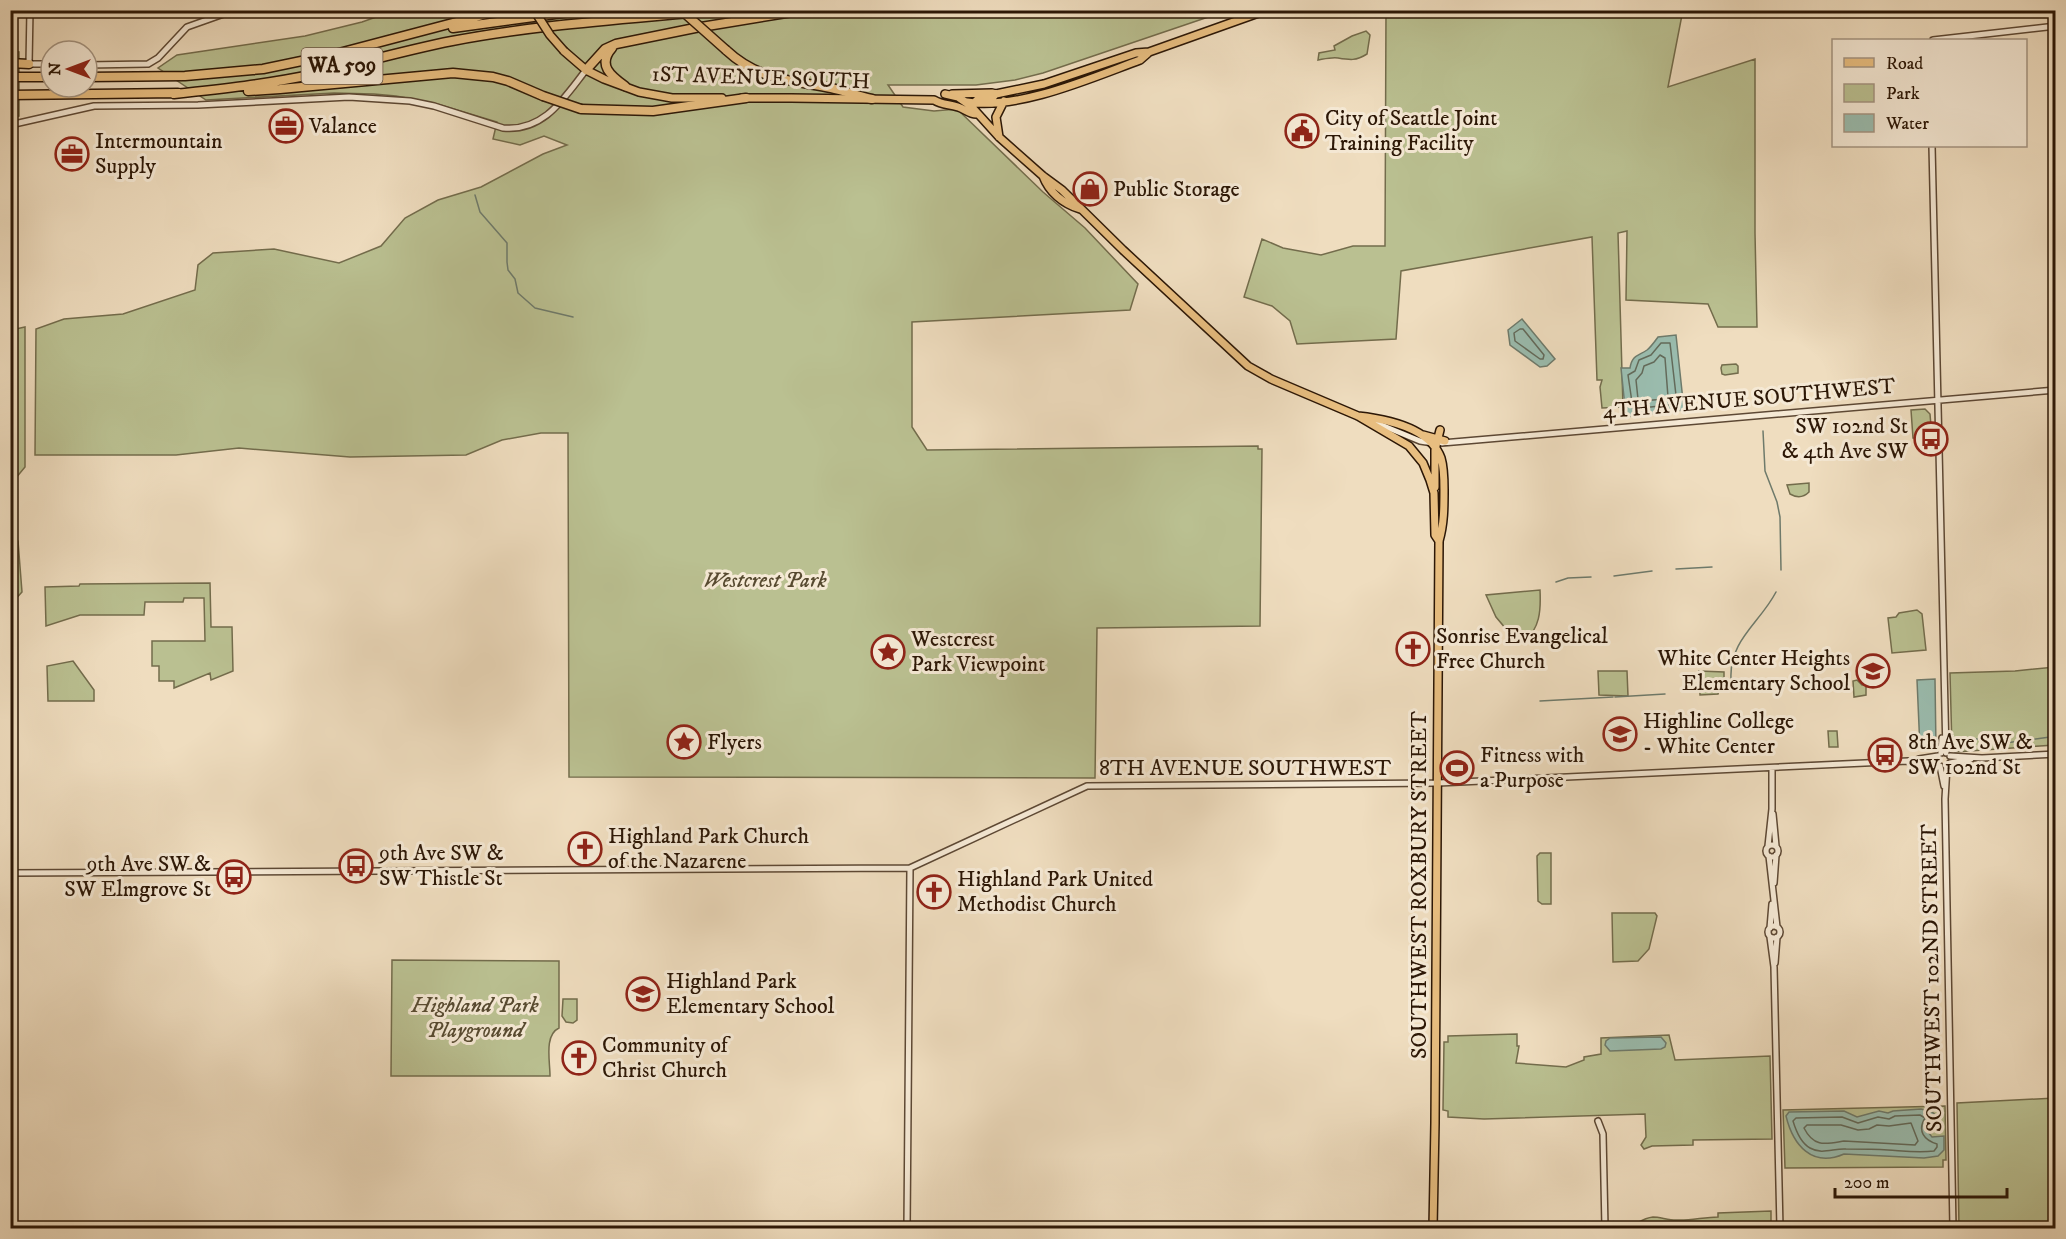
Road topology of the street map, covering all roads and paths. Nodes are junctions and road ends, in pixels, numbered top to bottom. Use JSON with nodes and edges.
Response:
{"nodes":[{"id":1,"x":30,"y":10,"type":"edge"},
{"id":2,"x":235,"y":10,"type":"edge"},
{"id":3,"x":502,"y":10,"type":"edge"},
{"id":4,"x":534,"y":10,"type":"edge"},
{"id":5,"x":585,"y":10,"type":"edge"},
{"id":6,"x":681,"y":10,"type":"edge"},
{"id":7,"x":721,"y":10,"type":"edge"},
{"id":8,"x":805,"y":10,"type":"edge"},
{"id":9,"x":1267,"y":10,"type":"edge"},
{"id":10,"x":2055,"y":26,"type":"edge"},
{"id":11,"x":411,"y":34,"type":"junction"},
{"id":12,"x":1942,"y":39,"type":"edge"},
{"id":13,"x":616,"y":44,"type":"junction"},
{"id":14,"x":1149,"y":52,"type":"junction"},
{"id":15,"x":10,"y":63,"type":"edge"},
{"id":16,"x":29,"y":64,"type":"junction"},
{"id":17,"x":39,"y":64,"type":"edge"},
{"id":18,"x":99,"y":65,"type":"edge"},
{"id":19,"x":586,"y":70,"type":"junction"},
{"id":20,"x":11,"y":77,"type":"edge"},
{"id":21,"x":39,"y":77,"type":"edge"},
{"id":22,"x":99,"y":77,"type":"edge"},
{"id":23,"x":626,"y":86,"type":"junction"},
{"id":24,"x":174,"y":94,"type":"junction"},
{"id":25,"x":945,"y":94,"type":"junction"},
{"id":26,"x":996,"y":94,"type":"junction"},
{"id":27,"x":10,"y":96,"type":"edge"},
{"id":28,"x":746,"y":99,"type":"junction"},
{"id":29,"x":872,"y":99,"type":"junction"},
{"id":30,"x":1004,"y":101,"type":"junction"},
{"id":31,"x":937,"y":102,"type":"junction"},
{"id":32,"x":970,"y":104,"type":"junction"},
{"id":33,"x":976,"y":114,"type":"junction"},
{"id":34,"x":10,"y":125,"type":"edge"},
{"id":35,"x":999,"y":136,"type":"junction"},
{"id":36,"x":1932,"y":147,"type":"edge"},
{"id":37,"x":2055,"y":390,"type":"edge"},
{"id":38,"x":1937,"y":399,"type":"junction"},
{"id":39,"x":1358,"y":416,"type":"junction"},
{"id":40,"x":1440,"y":430,"type":"dead end"},
{"id":41,"x":1437,"y":443,"type":"junction"},
{"id":42,"x":1434,"y":493,"type":"junction"},
{"id":43,"x":1439,"y":541,"type":"junction"},
{"id":44,"x":1944,"y":754,"type":"junction"},
{"id":45,"x":2055,"y":754,"type":"edge"},
{"id":46,"x":1982,"y":758,"type":"junction"},
{"id":47,"x":1908,"y":761,"type":"junction"},
{"id":48,"x":1944,"y":765,"type":"junction"},
{"id":49,"x":1772,"y":768,"type":"junction"},
{"id":50,"x":1438,"y":783,"type":"junction"},
{"id":51,"x":1772,"y":810,"type":"junction"},
{"id":52,"x":1768,"y":846,"type":"junction"},
{"id":53,"x":1776,"y":846,"type":"junction"},
{"id":54,"x":1772,"y":855,"type":"junction"},
{"id":55,"x":910,"y":868,"type":"junction"},
{"id":56,"x":10,"y":873,"type":"edge"},
{"id":57,"x":1774,"y":927,"type":"junction"},
{"id":58,"x":1774,"y":937,"type":"junction"},
{"id":59,"x":1598,"y":1121,"type":"dead end"},
{"id":60,"x":908,"y":1228,"type":"edge"},
{"id":61,"x":1433,"y":1228,"type":"edge"},
{"id":62,"x":1605,"y":1228,"type":"edge"},
{"id":63,"x":1780,"y":1228,"type":"edge"},
{"id":64,"x":1953,"y":1228,"type":"edge"}],
"edges":[{"from":1,"to":16,"type":"street"},
{"from":2,"to":18,"type":"street"},
{"from":3,"to":11,"type":"highway"},
{"from":4,"to":19,"type":"main road","name":"1ST AVENUE SOUTH","bridge":true},
{"from":5,"to":11,"type":"highway","number":"WA 509"},
{"from":6,"to":29,"type":"highway","bridge":true},
{"from":7,"to":24,"type":"highway","number":"WA 509"},
{"from":8,"to":13,"type":"highway"},
{"from":9,"to":14,"type":"main road"},
{"from":10,"to":12,"type":"street"},
{"from":11,"to":22,"type":"highway","number":"WA 509"},
{"from":13,"to":19,"type":"highway"},
{"from":13,"to":23,"type":"highway"},
{"from":14,"to":26,"type":"main road"},
{"from":14,"to":30,"type":"main road"},
{"from":15,"to":16,"type":"highway"},
{"from":16,"to":17,"type":"street"},
{"from":19,"to":23,"type":"main road","name":"1ST AVENUE SOUTH"},
{"from":19,"to":34,"type":"street"},
{"from":20,"to":21,"type":"highway"},
{"from":23,"to":28,"type":"main road","name":"1ST AVENUE SOUTH"},
{"from":24,"to":27,"type":"highway","number":"WA 509"},
{"from":24,"to":28,"type":"highway","bridge":true},
{"from":25,"to":26,"type":"main road"},
{"from":25,"to":31,"type":"main road"},
{"from":25,"to":32,"type":"main road"},
{"from":26,"to":32,"type":"main road"},
{"from":28,"to":29,"type":"main road","name":"1ST AVENUE SOUTH"},
{"from":29,"to":31,"type":"main road","name":"1ST AVENUE SOUTH"},
{"from":30,"to":32,"type":"main road"},
{"from":30,"to":35,"type":"main road"},
{"from":31,"to":32,"type":"main road"},
{"from":31,"to":33,"type":"main road"},
{"from":32,"to":33,"type":"main road"},
{"from":33,"to":35,"type":"main road"},
{"from":35,"to":39,"type":"main road"},
{"from":36,"to":38,"type":"street"},
{"from":37,"to":38,"type":"street","name":"4TH AVENUE SOUTHWEST"},
{"from":38,"to":41,"type":"street","name":"4TH AVENUE SOUTHWEST"},
{"from":38,"to":44,"type":"street"},
{"from":39,"to":41,"type":"street"},
{"from":39,"to":41,"type":"main road"},
{"from":39,"to":42,"type":"main road","name":"SOUTHWEST ROXBURY STREET"},
{"from":40,"to":41,"type":"main road"},
{"from":41,"to":42,"type":"main road"},
{"from":41,"to":43,"type":"main road","name":"SOUTHWEST ROXBURY STREET"},
{"from":42,"to":43,"type":"main road","name":"SOUTHWEST ROXBURY STREET"},
{"from":43,"to":50,"type":"main road","name":"SOUTHWEST ROXBURY STREET"},
{"from":44,"to":46,"type":"street","name":"8TH AVENUE SOUTHWEST"},
{"from":44,"to":47,"type":"street","name":"8TH AVENUE SOUTHWEST"},
{"from":44,"to":48,"type":"street"},
{"from":44,"to":48,"type":"street"},
{"from":45,"to":46,"type":"street","name":"8TH AVENUE SOUTHWEST"},
{"from":46,"to":48,"type":"street","name":"8TH AVENUE SOUTHWEST"},
{"from":47,"to":48,"type":"street","name":"8TH AVENUE SOUTHWEST"},
{"from":47,"to":49,"type":"street","name":"8TH AVENUE SOUTHWEST"},
{"from":48,"to":64,"type":"street","name":"SOUTHWEST 102ND STREET"},
{"from":49,"to":50,"type":"street","name":"8TH AVENUE SOUTHWEST"},
{"from":49,"to":51,"type":"street"},
{"from":50,"to":55,"type":"street","name":"8TH AVENUE SOUTHWEST"},
{"from":50,"to":61,"type":"main road","name":"SOUTHWEST ROXBURY STREET"},
{"from":51,"to":52,"type":"street"},
{"from":51,"to":53,"type":"street"},
{"from":52,"to":53,"type":"street"},
{"from":52,"to":54,"type":"street"},
{"from":53,"to":54,"type":"street"},
{"from":54,"to":57,"type":"street"},
{"from":55,"to":56,"type":"street"},
{"from":55,"to":60,"type":"street"},
{"from":57,"to":58,"type":"street"},
{"from":57,"to":58,"type":"street"},
{"from":58,"to":63,"type":"street"},
{"from":59,"to":62,"type":"street"}]}
